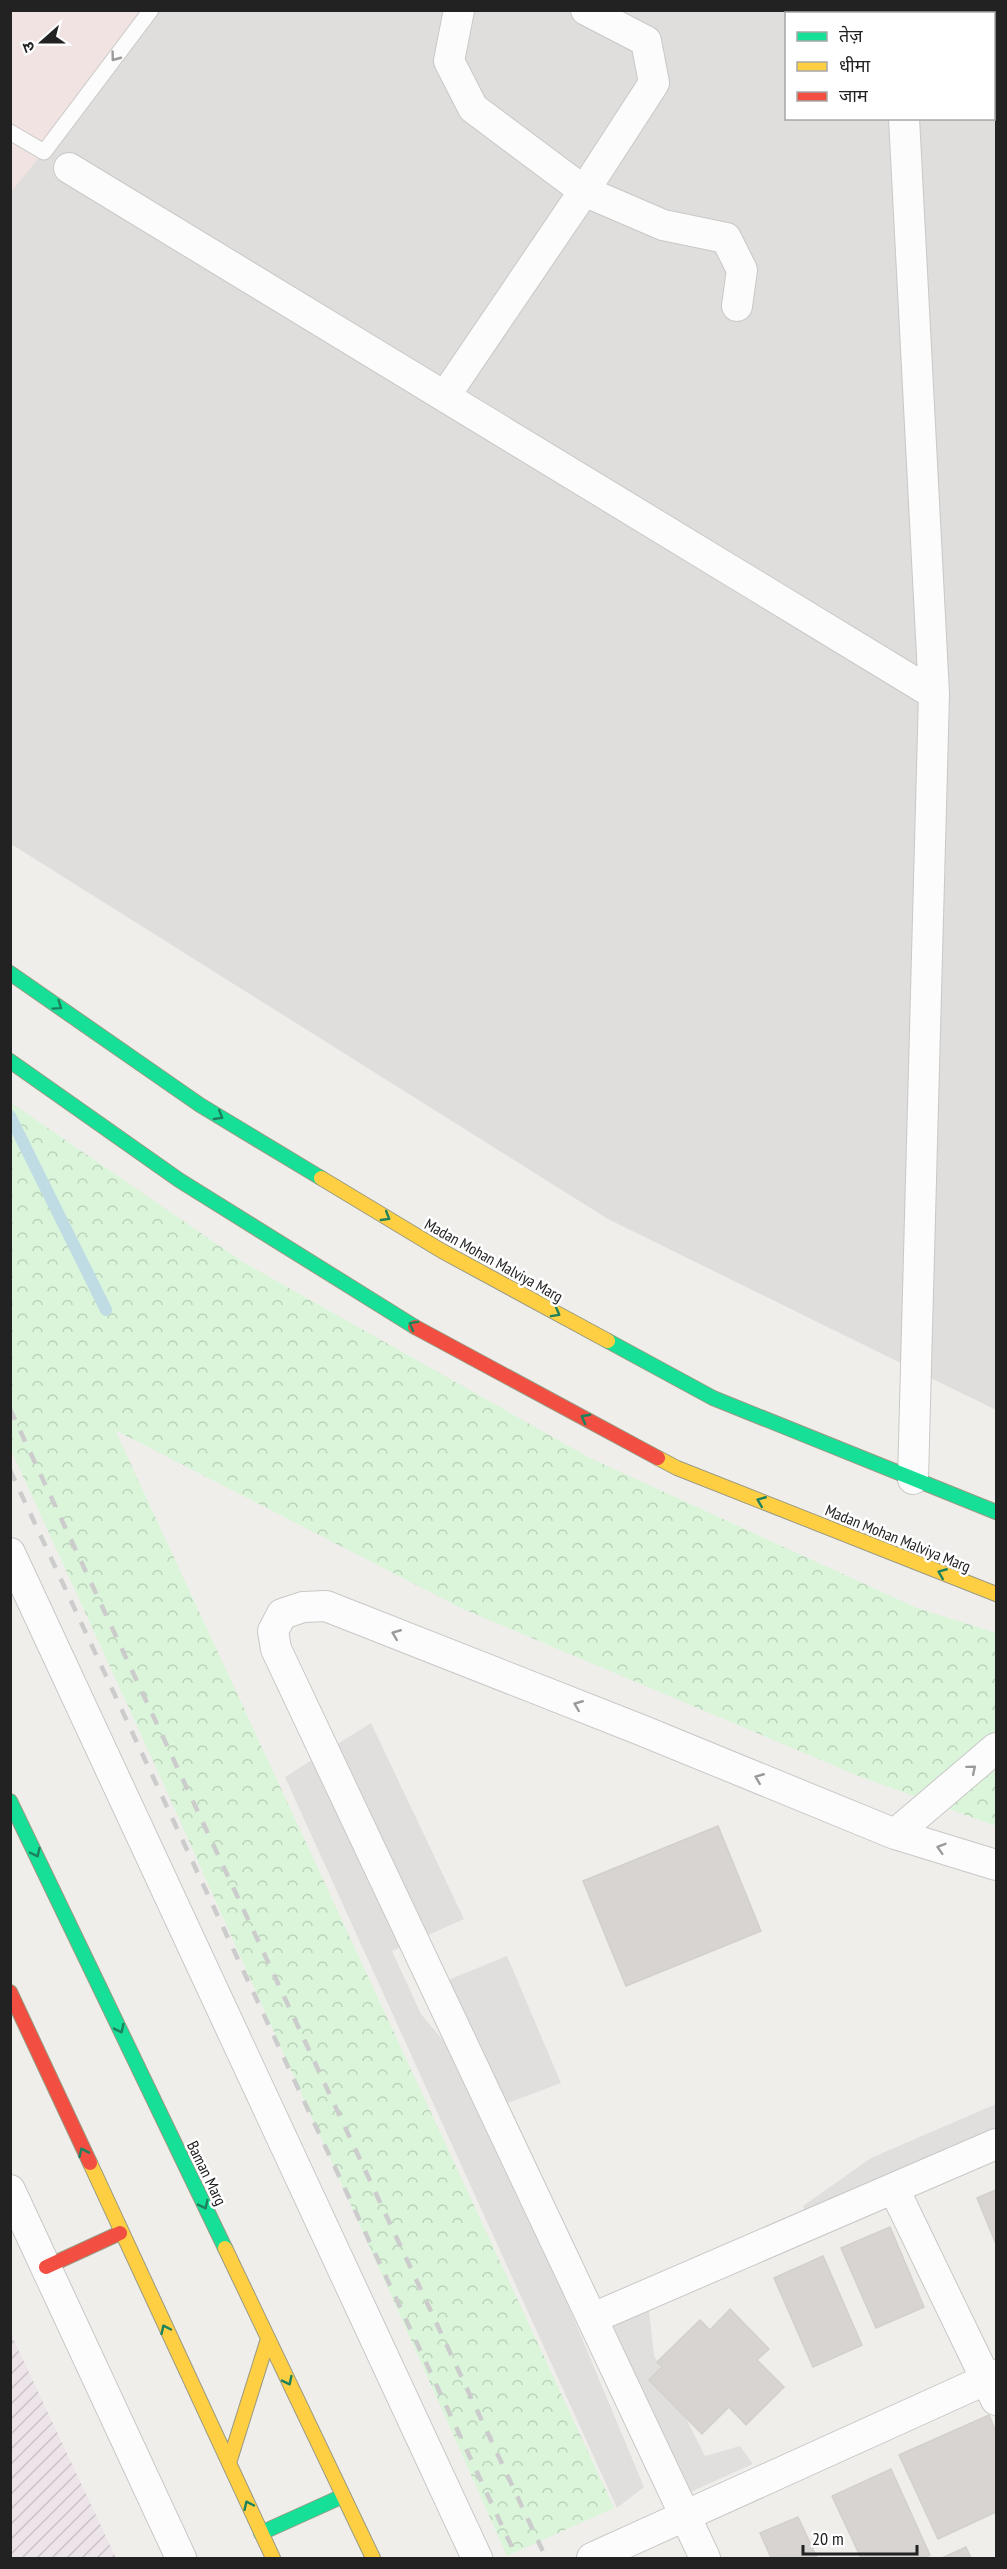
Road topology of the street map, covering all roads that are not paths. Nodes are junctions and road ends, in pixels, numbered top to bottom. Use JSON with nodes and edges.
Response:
{"nodes":[{"id":1,"x":151,"y":10,"type":"edge"},
{"id":2,"x":459,"y":10,"type":"edge"},
{"id":3,"x":585,"y":10,"type":"edge"},
{"id":4,"x":904,"y":120,"type":"edge"},
{"id":5,"x":10,"y":132,"type":"edge"},
{"id":6,"x":69,"y":168,"type":"dead end"},
{"id":7,"x":584,"y":191,"type":"junction"},
{"id":8,"x":737,"y":306,"type":"dead end"},
{"id":9,"x":445,"y":396,"type":"junction"},
{"id":10,"x":934,"y":694,"type":"junction"},
{"id":11,"x":10,"y":972,"type":"edge"},
{"id":12,"x":10,"y":1061,"type":"edge"},
{"id":13,"x":913,"y":1479,"type":"junction"},
{"id":14,"x":996,"y":1512,"type":"edge"},
{"id":15,"x":10,"y":1553,"type":"edge"},
{"id":16,"x":996,"y":1594,"type":"edge"},
{"id":17,"x":996,"y":1748,"type":"edge"},
{"id":18,"x":10,"y":1801,"type":"edge"},
{"id":19,"x":895,"y":1834,"type":"junction"},
{"id":20,"x":996,"y":1865,"type":"edge"},
{"id":21,"x":10,"y":1992,"type":"edge"},
{"id":22,"x":996,"y":2144,"type":"edge"},
{"id":23,"x":894,"y":2189,"type":"junction"},
{"id":24,"x":10,"y":2190,"type":"edge"},
{"id":25,"x":120,"y":2233,"type":"junction"},
{"id":26,"x":46,"y":2266,"type":"junction"},
{"id":27,"x":593,"y":2318,"type":"junction"},
{"id":28,"x":268,"y":2339,"type":"junction"},
{"id":29,"x":993,"y":2385,"type":"edge"},
{"id":30,"x":229,"y":2463,"type":"junction"},
{"id":31,"x":343,"y":2496,"type":"junction"},
{"id":32,"x":685,"y":2516,"type":"junction"},
{"id":33,"x":261,"y":2533,"type":"junction"},
{"id":34,"x":181,"y":2559,"type":"edge"},
{"id":35,"x":273,"y":2559,"type":"edge"},
{"id":36,"x":373,"y":2559,"type":"edge"},
{"id":37,"x":477,"y":2559,"type":"edge"},
{"id":38,"x":592,"y":2559,"type":"edge"},
{"id":39,"x":705,"y":2559,"type":"edge"}],
"edges":[{"from":1,"to":5,"type":"lane","one_way":true},
{"from":2,"to":7,"type":"street"},
{"from":3,"to":7,"type":"street"},
{"from":4,"to":10,"type":"street"},
{"from":6,"to":9,"type":"street"},
{"from":7,"to":8,"type":"street"},
{"from":7,"to":9,"type":"street"},
{"from":9,"to":10,"type":"street"},
{"from":10,"to":13,"type":"street"},
{"from":11,"to":13,"type":"main road","name":"Madan Mohan Malviya Marg","one_way":true},
{"from":16,"to":12,"type":"main road","name":"Madan Mohan Malviya Marg","one_way":true},
{"from":13,"to":14,"type":"main road","name":"Madan Mohan Malviya Marg"},
{"from":15,"to":37,"type":"street"},
{"from":19,"to":17,"type":"street","one_way":true},
{"from":18,"to":28,"type":"main road","name":"Baman Marg","one_way":true},
{"from":20,"to":19,"type":"street","one_way":true},
{"from":19,"to":27,"type":"street","one_way":true},
{"from":25,"to":21,"type":"main road","one_way":true},
{"from":22,"to":23,"type":"street"},
{"from":23,"to":27,"type":"street"},
{"from":23,"to":29,"type":"street"},
{"from":24,"to":26,"type":"street"},
{"from":25,"to":26,"type":"main road"},
{"from":30,"to":25,"type":"main road","one_way":true},
{"from":26,"to":34,"type":"street"},
{"from":27,"to":32,"type":"street"},
{"from":28,"to":30,"type":"main road"},
{"from":28,"to":31,"type":"main road","name":"Baman Marg","one_way":true},
{"from":29,"to":32,"type":"street"},
{"from":33,"to":30,"type":"main road","one_way":true},
{"from":31,"to":33,"type":"main road"},
{"from":31,"to":36,"type":"main road","name":"Baman Marg"},
{"from":32,"to":38,"type":"street"},
{"from":32,"to":39,"type":"street"},
{"from":33,"to":35,"type":"main road"}]}
